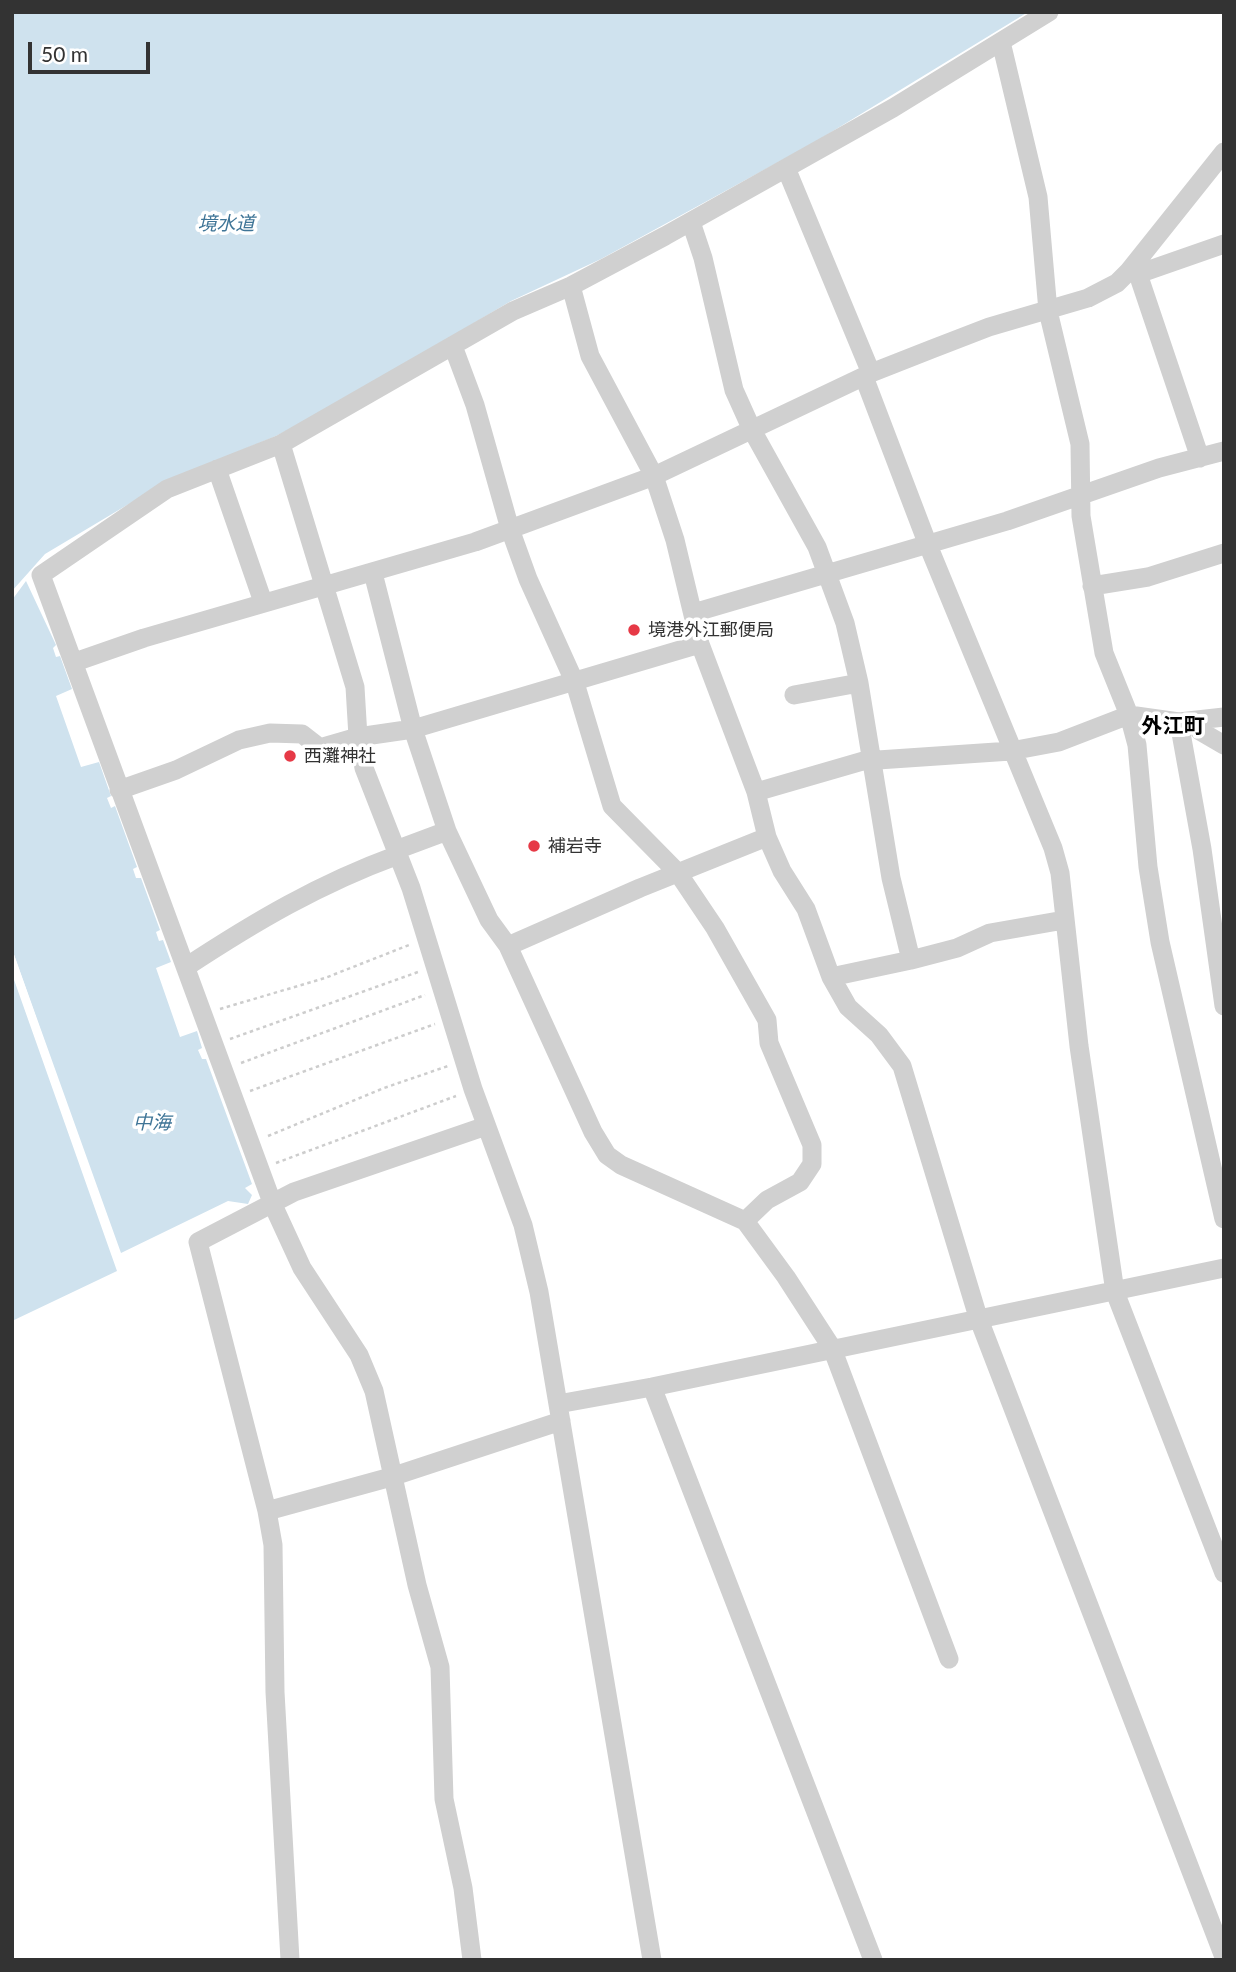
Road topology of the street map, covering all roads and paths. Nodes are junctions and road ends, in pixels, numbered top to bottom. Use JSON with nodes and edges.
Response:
{"nodes":[{"id":1,"x":1049,"y":12,"type":"edge"},
{"id":2,"x":1001,"y":42,"type":"junction"},
{"id":3,"x":1224,"y":152,"type":"edge"},
{"id":4,"x":786,"y":168,"type":"junction"},
{"id":5,"x":691,"y":222,"type":"junction"},
{"id":6,"x":1224,"y":244,"type":"edge"},
{"id":7,"x":1134,"y":273,"type":"junction"},
{"id":8,"x":570,"y":286,"type":"junction"},
{"id":9,"x":1048,"y":312,"type":"junction"},
{"id":10,"x":453,"y":346,"type":"junction"},
{"id":11,"x":867,"y":375,"type":"junction"},
{"id":12,"x":752,"y":430,"type":"junction"},
{"id":13,"x":281,"y":444,"type":"junction"},
{"id":14,"x":1224,"y":451,"type":"edge"},
{"id":15,"x":1200,"y":458,"type":"junction"},
{"id":16,"x":218,"y":469,"type":"junction"},
{"id":17,"x":654,"y":476,"type":"junction"},
{"id":18,"x":1081,"y":497,"type":"junction"},
{"id":19,"x":510,"y":529,"type":"junction"},
{"id":20,"x":928,"y":545,"type":"junction"},
{"id":21,"x":1224,"y":553,"type":"edge"},
{"id":22,"x":373,"y":573,"type":"junction"},
{"id":23,"x":826,"y":574,"type":"junction"},
{"id":24,"x":1093,"y":586,"type":"junction"},
{"id":25,"x":326,"y":587,"type":"junction"},
{"id":26,"x":262,"y":602,"type":"junction"},
{"id":27,"x":693,"y":613,"type":"junction"},
{"id":28,"x":699,"y":644,"type":"junction"},
{"id":29,"x":75,"y":662,"type":"junction"},
{"id":30,"x":575,"y":683,"type":"junction"},
{"id":31,"x":859,"y":683,"type":"junction"},
{"id":32,"x":794,"y":695,"type":"dead end"},
{"id":33,"x":1129,"y":715,"type":"junction"},
{"id":34,"x":1224,"y":716,"type":"edge"},
{"id":35,"x":1187,"y":722,"type":"junction"},
{"id":36,"x":413,"y":729,"type":"junction"},
{"id":37,"x":358,"y":737,"type":"junction"},
{"id":38,"x":1224,"y":745,"type":"edge"},
{"id":39,"x":1011,"y":751,"type":"junction"},
{"id":40,"x":872,"y":760,"type":"junction"},
{"id":41,"x":119,"y":790,"type":"junction"},
{"id":42,"x":756,"y":792,"type":"junction"},
{"id":43,"x":447,"y":831,"type":"junction"},
{"id":44,"x":768,"y":837,"type":"junction"},
{"id":45,"x":397,"y":853,"type":"junction"},
{"id":46,"x":678,"y":873,"type":"junction"},
{"id":47,"x":1064,"y":920,"type":"junction"},
{"id":48,"x":426,"y":939,"type":"junction"},
{"id":49,"x":508,"y":946,"type":"junction"},
{"id":50,"x":911,"y":960,"type":"junction"},
{"id":51,"x":435,"y":966,"type":"junction"},
{"id":52,"x":186,"y":967,"type":"junction"},
{"id":53,"x":831,"y":977,"type":"junction"},
{"id":54,"x":442,"y":989,"type":"junction"},
{"id":55,"x":1224,"y":1006,"type":"edge"},
{"id":56,"x":204,"y":1015,"type":"junction"},
{"id":57,"x":451,"y":1018,"type":"junction"},
{"id":58,"x":214,"y":1045,"type":"junction"},
{"id":59,"x":464,"y":1061,"type":"junction"},
{"id":60,"x":223,"y":1070,"type":"junction"},
{"id":61,"x":473,"y":1089,"type":"junction"},
{"id":62,"x":232,"y":1097,"type":"junction"},
{"id":63,"x":486,"y":1126,"type":"junction"},
{"id":64,"x":249,"y":1144,"type":"junction"},
{"id":65,"x":260,"y":1170,"type":"junction"},
{"id":66,"x":272,"y":1205,"type":"junction"},
{"id":67,"x":1224,"y":1219,"type":"edge"},
{"id":68,"x":745,"y":1221,"type":"junction"},
{"id":69,"x":1224,"y":1268,"type":"edge"},
{"id":70,"x":1115,"y":1292,"type":"junction"},
{"id":71,"x":978,"y":1317,"type":"junction"},
{"id":72,"x":832,"y":1348,"type":"junction"},
{"id":73,"x":652,"y":1387,"type":"junction"},
{"id":74,"x":559,"y":1412,"type":"junction"},
{"id":75,"x":391,"y":1477,"type":"junction"},
{"id":76,"x":267,"y":1511,"type":"junction"},
{"id":77,"x":1224,"y":1573,"type":"edge"},
{"id":78,"x":949,"y":1659,"type":"dead end"},
{"id":79,"x":1224,"y":1957,"type":"edge"},
{"id":80,"x":290,"y":1960,"type":"edge"},
{"id":81,"x":472,"y":1960,"type":"edge"},
{"id":82,"x":652,"y":1960,"type":"edge"},
{"id":83,"x":873,"y":1960,"type":"edge"}],
"edges":[{"from":1,"to":2,"type":"street"},
{"from":2,"to":4,"type":"street"},
{"from":2,"to":9,"type":"street"},
{"from":3,"to":7,"type":"street"},
{"from":4,"to":5,"type":"street"},
{"from":4,"to":11,"type":"street"},
{"from":5,"to":8,"type":"street"},
{"from":5,"to":12,"type":"street"},
{"from":6,"to":7,"type":"street"},
{"from":7,"to":9,"type":"street"},
{"from":7,"to":15,"type":"street"},
{"from":8,"to":10,"type":"street"},
{"from":8,"to":17,"type":"street"},
{"from":9,"to":11,"type":"street"},
{"from":9,"to":18,"type":"street"},
{"from":10,"to":13,"type":"street"},
{"from":10,"to":19,"type":"street"},
{"from":11,"to":12,"type":"street"},
{"from":11,"to":20,"type":"street"},
{"from":12,"to":17,"type":"street"},
{"from":12,"to":23,"type":"street"},
{"from":13,"to":16,"type":"street"},
{"from":13,"to":25,"type":"street"},
{"from":14,"to":15,"type":"street"},
{"from":15,"to":18,"type":"street"},
{"from":16,"to":26,"type":"street"},
{"from":16,"to":29,"type":"street"},
{"from":17,"to":19,"type":"street"},
{"from":17,"to":27,"type":"street"},
{"from":18,"to":20,"type":"street"},
{"from":18,"to":24,"type":"street"},
{"from":19,"to":22,"type":"street"},
{"from":19,"to":30,"type":"street"},
{"from":20,"to":23,"type":"street"},
{"from":20,"to":39,"type":"street"},
{"from":21,"to":24,"type":"street"},
{"from":22,"to":25,"type":"street"},
{"from":22,"to":36,"type":"street"},
{"from":23,"to":27,"type":"street"},
{"from":23,"to":31,"type":"street"},
{"from":24,"to":33,"type":"street"},
{"from":25,"to":26,"type":"street"},
{"from":25,"to":37,"type":"street"},
{"from":26,"to":29,"type":"street"},
{"from":27,"to":28,"type":"street"},
{"from":28,"to":30,"type":"street"},
{"from":28,"to":42,"type":"street"},
{"from":29,"to":41,"type":"street"},
{"from":30,"to":36,"type":"street"},
{"from":30,"to":46,"type":"street"},
{"from":31,"to":32,"type":"street"},
{"from":31,"to":40,"type":"street"},
{"from":33,"to":35,"type":"street"},
{"from":33,"to":39,"type":"street"},
{"from":33,"to":67,"type":"street"},
{"from":34,"to":35,"type":"street"},
{"from":35,"to":38,"type":"street"},
{"from":35,"to":55,"type":"street"},
{"from":36,"to":37,"type":"street"},
{"from":36,"to":43,"type":"street"},
{"from":37,"to":41,"type":"street"},
{"from":37,"to":45,"type":"street"},
{"from":39,"to":40,"type":"street"},
{"from":39,"to":47,"type":"street"},
{"from":40,"to":42,"type":"street"},
{"from":40,"to":50,"type":"street"},
{"from":41,"to":52,"type":"street"},
{"from":42,"to":44,"type":"street"},
{"from":43,"to":45,"type":"street"},
{"from":43,"to":49,"type":"street"},
{"from":44,"to":46,"type":"street"},
{"from":44,"to":53,"type":"street"},
{"from":45,"to":48,"type":"street"},
{"from":45,"to":52,"type":"street"},
{"from":46,"to":49,"type":"street"},
{"from":46,"to":68,"type":"street"},
{"from":47,"to":50,"type":"street"},
{"from":47,"to":70,"type":"street"},
{"from":48,"to":51,"type":"street"},
{"from":48,"to":56,"type":"path"},
{"from":49,"to":68,"type":"street"},
{"from":50,"to":53,"type":"street"},
{"from":51,"to":54,"type":"street"},
{"from":51,"to":58,"type":"path"},
{"from":52,"to":56,"type":"street"},
{"from":53,"to":71,"type":"street"},
{"from":54,"to":57,"type":"street"},
{"from":54,"to":60,"type":"path"},
{"from":56,"to":58,"type":"street"},
{"from":57,"to":59,"type":"street"},
{"from":57,"to":62,"type":"path"},
{"from":58,"to":60,"type":"street"},
{"from":59,"to":61,"type":"street"},
{"from":59,"to":64,"type":"path"},
{"from":60,"to":62,"type":"street"},
{"from":61,"to":63,"type":"street"},
{"from":61,"to":65,"type":"path"},
{"from":62,"to":64,"type":"street"},
{"from":63,"to":66,"type":"street"},
{"from":63,"to":74,"type":"street"},
{"from":64,"to":65,"type":"street"},
{"from":65,"to":66,"type":"street"},
{"from":66,"to":75,"type":"street"},
{"from":66,"to":76,"type":"street"},
{"from":68,"to":72,"type":"street"},
{"from":69,"to":70,"type":"street"},
{"from":70,"to":71,"type":"street"},
{"from":70,"to":77,"type":"street"},
{"from":71,"to":72,"type":"street"},
{"from":71,"to":79,"type":"street"},
{"from":72,"to":73,"type":"street"},
{"from":72,"to":78,"type":"street"},
{"from":73,"to":74,"type":"street"},
{"from":73,"to":83,"type":"street"},
{"from":74,"to":75,"type":"street"},
{"from":74,"to":82,"type":"street"},
{"from":75,"to":76,"type":"street"},
{"from":75,"to":81,"type":"street"},
{"from":76,"to":80,"type":"street"}]}
